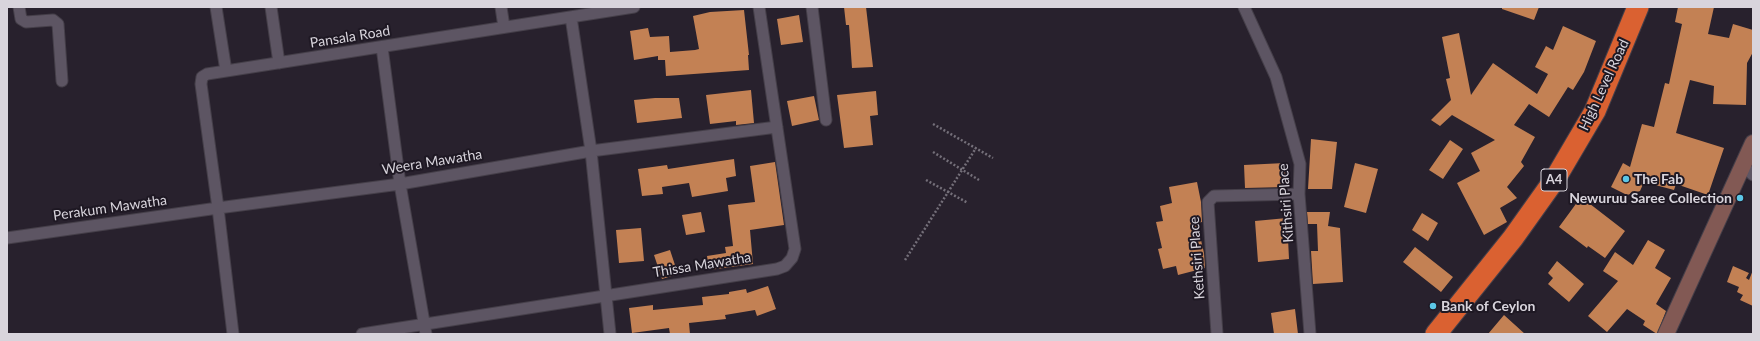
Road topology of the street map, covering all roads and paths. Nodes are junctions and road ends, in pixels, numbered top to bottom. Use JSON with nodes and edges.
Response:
{"nodes":[{"id":1,"x":19,"y":7,"type":"edge"},
{"id":2,"x":216,"y":7,"type":"edge"},
{"id":3,"x":271,"y":7,"type":"edge"},
{"id":4,"x":501,"y":7,"type":"edge"},
{"id":5,"x":634,"y":7,"type":"edge"},
{"id":6,"x":759,"y":7,"type":"edge"},
{"id":7,"x":812,"y":7,"type":"edge"},
{"id":8,"x":1244,"y":7,"type":"edge"},
{"id":9,"x":1641,"y":9,"type":"edge"},
{"id":10,"x":571,"y":17,"type":"junction"},
{"id":11,"x":504,"y":27,"type":"junction"},
{"id":12,"x":382,"y":47,"type":"junction"},
{"id":13,"x":279,"y":63,"type":"junction"},
{"id":14,"x":226,"y":71,"type":"junction"},
{"id":15,"x":62,"y":81,"type":"dead end"},
{"id":16,"x":826,"y":120,"type":"dead end"},
{"id":17,"x":933,"y":124,"type":"dead end"},
{"id":18,"x":777,"y":127,"type":"junction"},
{"id":19,"x":1753,"y":142,"type":"edge"},
{"id":20,"x":976,"y":148,"type":"junction"},
{"id":21,"x":591,"y":151,"type":"junction"},
{"id":22,"x":933,"y":152,"type":"dead end"},
{"id":23,"x":992,"y":158,"type":"dead end"},
{"id":24,"x":962,"y":170,"type":"junction"},
{"id":25,"x":1747,"y":170,"type":"edge"},
{"id":26,"x":926,"y":180,"type":"dead end"},
{"id":27,"x":979,"y":180,"type":"dead end"},
{"id":28,"x":400,"y":184,"type":"junction"},
{"id":29,"x":948,"y":192,"type":"junction"},
{"id":30,"x":1299,"y":194,"type":"junction"},
{"id":31,"x":968,"y":203,"type":"dead end"},
{"id":32,"x":218,"y":208,"type":"junction"},
{"id":33,"x":7,"y":238,"type":"edge"},
{"id":34,"x":905,"y":260,"type":"dead end"},
{"id":35,"x":606,"y":294,"type":"junction"},
{"id":36,"x":425,"y":329,"type":"edge"},
{"id":37,"x":233,"y":334,"type":"edge"},
{"id":38,"x":362,"y":334,"type":"edge"},
{"id":39,"x":610,"y":334,"type":"edge"},
{"id":40,"x":1217,"y":334,"type":"edge"},
{"id":41,"x":1310,"y":334,"type":"edge"},
{"id":42,"x":1436,"y":334,"type":"edge"},
{"id":43,"x":1449,"y":334,"type":"edge"},
{"id":44,"x":1666,"y":334,"type":"edge"}],
"edges":[{"from":1,"to":15,"type":"street"},
{"from":2,"to":14,"type":"street"},
{"from":3,"to":13,"type":"street"},
{"from":4,"to":11,"type":"street"},
{"from":5,"to":10,"type":"street","name":"Pansala Road"},
{"from":6,"to":18,"type":"street","name":"Thissa Mawatha"},
{"from":7,"to":16,"type":"street"},
{"from":8,"to":30,"type":"street","name":"Kithsiri Place"},
{"from":9,"to":42,"type":"highway","name":"High Level Road","number":"A4"},
{"from":9,"to":43,"type":"highway","name":"High Level Road","number":"A4"},
{"from":10,"to":11,"type":"street","name":"Pansala Road"},
{"from":10,"to":21,"type":"street"},
{"from":11,"to":12,"type":"street","name":"Pansala Road"},
{"from":12,"to":13,"type":"street","name":"Pansala Road"},
{"from":12,"to":28,"type":"street"},
{"from":13,"to":14,"type":"street","name":"Pansala Road"},
{"from":14,"to":32,"type":"street","name":"Pansala Road"},
{"from":17,"to":20,"type":"path"},
{"from":18,"to":21,"type":"street","name":"Weera Mawatha"},
{"from":18,"to":35,"type":"street","name":"Thissa Mawatha"},
{"from":19,"to":25,"type":"street"},
{"from":20,"to":23,"type":"path"},
{"from":20,"to":24,"type":"path"},
{"from":21,"to":28,"type":"street","name":"Weera Mawatha"},
{"from":21,"to":35,"type":"street"},
{"from":22,"to":24,"type":"path"},
{"from":24,"to":27,"type":"path"},
{"from":24,"to":29,"type":"path"},
{"from":25,"to":44,"type":"street"},
{"from":26,"to":29,"type":"path"},
{"from":28,"to":32,"type":"street","name":"Weera Mawatha"},
{"from":28,"to":36,"type":"street"},
{"from":29,"to":31,"type":"path"},
{"from":29,"to":34,"type":"path"},
{"from":30,"to":40,"type":"street","name":"Kethsiri Place"},
{"from":30,"to":41,"type":"street","name":"Kithsiri Place"},
{"from":32,"to":33,"type":"street","name":"Perakum Mawatha"},
{"from":32,"to":37,"type":"street"},
{"from":35,"to":36,"type":"street","name":"Thissa Mawatha"},
{"from":35,"to":39,"type":"street"},
{"from":36,"to":38,"type":"street","name":"Thissa Mawatha"}]}
